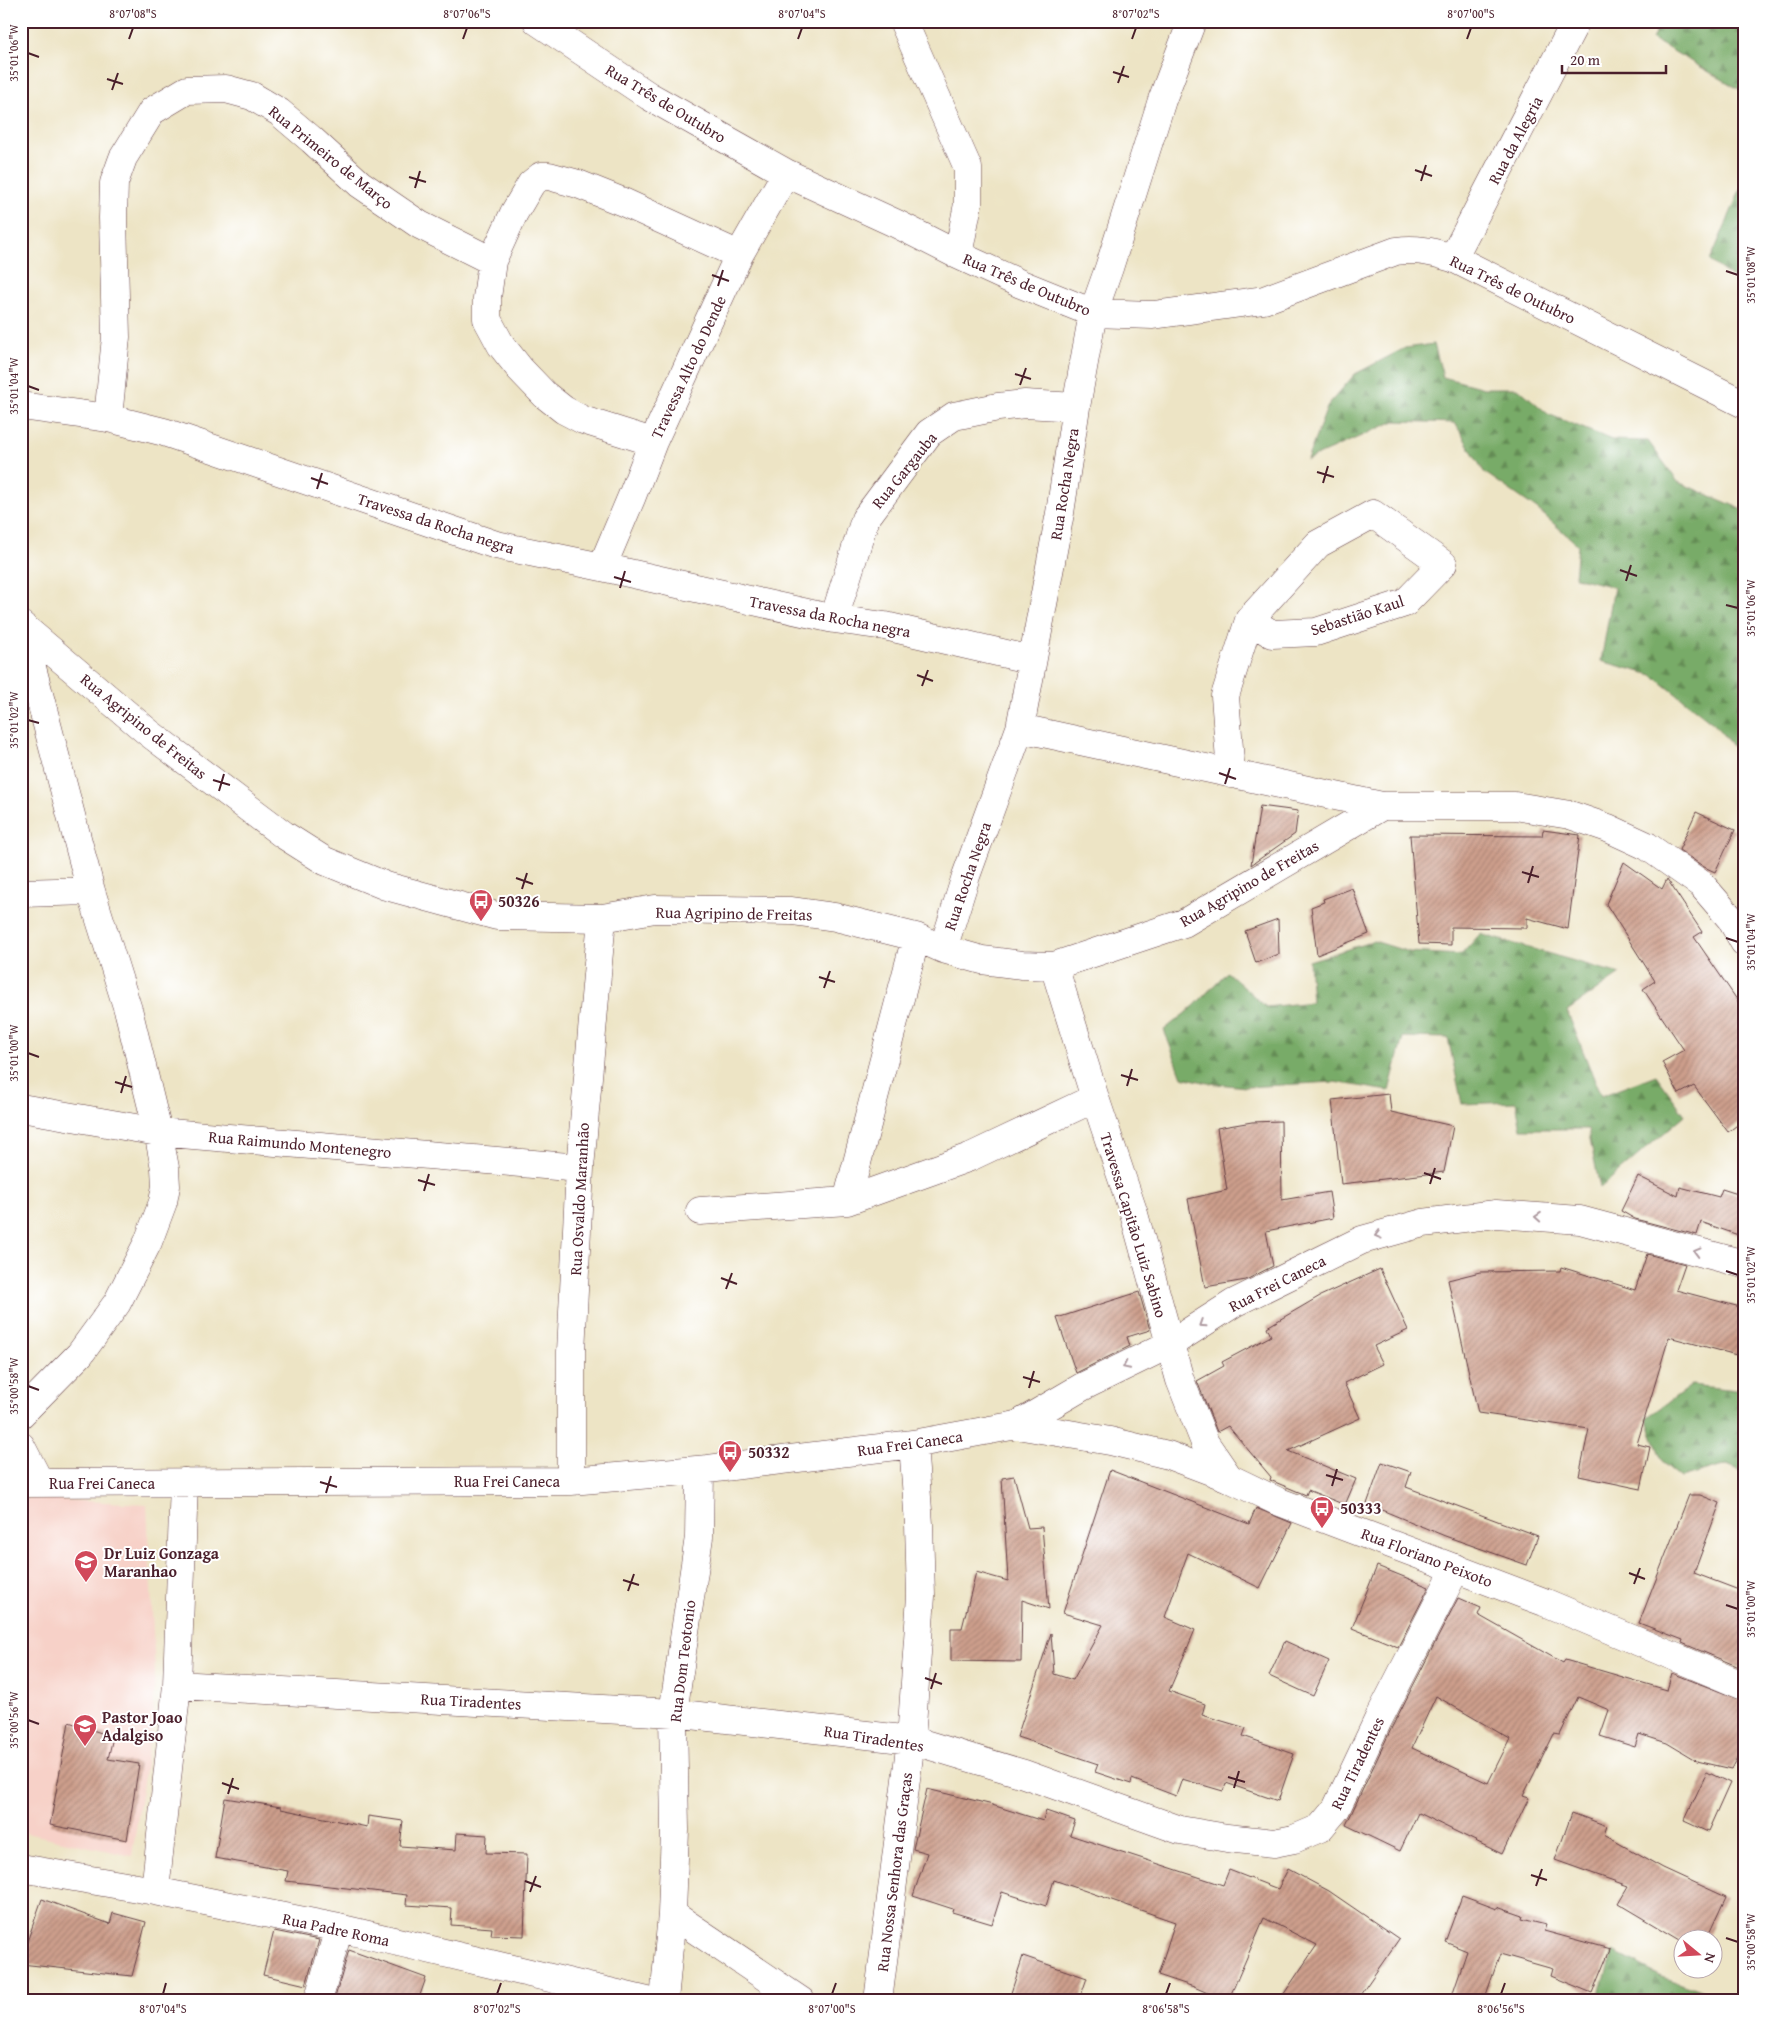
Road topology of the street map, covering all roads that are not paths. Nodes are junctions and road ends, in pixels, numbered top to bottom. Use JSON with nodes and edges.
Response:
{"nodes":[{"id":1,"x":537,"y":21,"type":"edge"},
{"id":2,"x":903,"y":21,"type":"edge"},
{"id":3,"x":1192,"y":21,"type":"edge"},
{"id":4,"x":1576,"y":21,"type":"edge"},
{"id":5,"x":786,"y":173,"type":"junction"},
{"id":6,"x":739,"y":255,"type":"junction"},
{"id":7,"x":958,"y":255,"type":"junction"},
{"id":8,"x":1453,"y":258,"type":"junction"},
{"id":9,"x":492,"y":261,"type":"junction"},
{"id":10,"x":1093,"y":313,"type":"junction"},
{"id":11,"x":1744,"y":404,"type":"edge"},
{"id":12,"x":21,"y":406,"type":"edge"},
{"id":13,"x":1076,"y":407,"type":"junction"},
{"id":14,"x":108,"y":418,"type":"junction"},
{"id":15,"x":653,"y":442,"type":"junction"},
{"id":16,"x":602,"y":567,"type":"junction"},
{"id":17,"x":834,"y":619,"type":"junction"},
{"id":18,"x":1249,"y":620,"type":"junction"},
{"id":19,"x":21,"y":625,"type":"edge"},
{"id":20,"x":1032,"y":660,"type":"junction"},
{"id":21,"x":1020,"y":728,"type":"junction"},
{"id":22,"x":1231,"y":774,"type":"junction"},
{"id":23,"x":1382,"y":806,"type":"junction"},
{"id":24,"x":91,"y":890,"type":"junction"},
{"id":25,"x":21,"y":893,"type":"edge"},
{"id":26,"x":602,"y":918,"type":"junction"},
{"id":27,"x":916,"y":936,"type":"junction"},
{"id":28,"x":1744,"y":942,"type":"edge"},
{"id":29,"x":943,"y":949,"type":"junction"},
{"id":30,"x":1054,"y":966,"type":"junction"},
{"id":31,"x":1094,"y":1098,"type":"junction"},
{"id":32,"x":21,"y":1108,"type":"edge"},
{"id":33,"x":158,"y":1132,"type":"junction"},
{"id":34,"x":580,"y":1168,"type":"junction"},
{"id":35,"x":847,"y":1201,"type":"junction"},
{"id":36,"x":700,"y":1211,"type":"dead end"},
{"id":37,"x":1744,"y":1264,"type":"edge"},
{"id":38,"x":1170,"y":1344,"type":"junction"},
{"id":39,"x":21,"y":1414,"type":"edge"},
{"id":40,"x":1017,"y":1425,"type":"junction"},
{"id":41,"x":913,"y":1444,"type":"junction"},
{"id":42,"x":21,"y":1446,"type":"edge"},
{"id":43,"x":700,"y":1470,"type":"junction"},
{"id":44,"x":1229,"y":1478,"type":"junction"},
{"id":45,"x":571,"y":1481,"type":"junction"},
{"id":46,"x":184,"y":1482,"type":"junction"},
{"id":47,"x":30,"y":1483,"type":"edge"},
{"id":48,"x":1456,"y":1568,"type":"junction"},
{"id":49,"x":177,"y":1685,"type":"junction"},
{"id":50,"x":1744,"y":1686,"type":"edge"},
{"id":51,"x":673,"y":1713,"type":"junction"},
{"id":52,"x":911,"y":1740,"type":"junction"},
{"id":53,"x":21,"y":1868,"type":"edge"},
{"id":54,"x":155,"y":1891,"type":"junction"},
{"id":55,"x":672,"y":1914,"type":"junction"},
{"id":56,"x":339,"y":1928,"type":"junction"},
{"id":57,"x":318,"y":2001,"type":"edge"},
{"id":58,"x":648,"y":2001,"type":"edge"},
{"id":59,"x":664,"y":2001,"type":"edge"},
{"id":60,"x":801,"y":2001,"type":"edge"},
{"id":61,"x":878,"y":2001,"type":"edge"}],
"edges":[{"from":1,"to":5,"type":"street","name":"Rua Três de Outubro"},
{"from":2,"to":7,"type":"street"},
{"from":3,"to":10,"type":"street","name":"Rua Rocha Negra"},
{"from":4,"to":8,"type":"street","name":"Rua da Alegria"},
{"from":5,"to":6,"type":"street","name":"Travessa Alto do Dende"},
{"from":5,"to":7,"type":"street","name":"Rua Três de Outubro"},
{"from":6,"to":9,"type":"street"},
{"from":6,"to":15,"type":"street","name":"Travessa Alto do Dende"},
{"from":7,"to":10,"type":"street","name":"Rua Três de Outubro"},
{"from":8,"to":10,"type":"street","name":"Rua Três de Outubro"},
{"from":8,"to":11,"type":"street","name":"Rua Três de Outubro"},
{"from":9,"to":14,"type":"street","name":"Rua Primeiro de Março"},
{"from":9,"to":15,"type":"street"},
{"from":10,"to":13,"type":"street","name":"Rua Rocha Negra"},
{"from":12,"to":14,"type":"street","name":"Travessa da Rocha negra"},
{"from":13,"to":17,"type":"street","name":"Rua Gargauba"},
{"from":13,"to":20,"type":"street","name":"Rua Rocha Negra"},
{"from":14,"to":16,"type":"street","name":"Travessa da Rocha negra"},
{"from":15,"to":16,"type":"street","name":"Travessa Alto do Dende"},
{"from":16,"to":17,"type":"street","name":"Travessa da Rocha negra"},
{"from":17,"to":20,"type":"street","name":"Travessa da Rocha negra"},
{"from":18,"to":18,"type":"street","name":"Sebastião Kaul"},
{"from":18,"to":22,"type":"street","name":"Sebastião Kaul"},
{"from":19,"to":24,"type":"street","name":"Rua Agripino de Freitas"},
{"from":19,"to":26,"type":"street","name":"Rua Agripino de Freitas"},
{"from":20,"to":21,"type":"street","name":"Rua Rocha Negra"},
{"from":21,"to":22,"type":"street"},
{"from":21,"to":29,"type":"street","name":"Rua Rocha Negra"},
{"from":22,"to":23,"type":"street"},
{"from":23,"to":28,"type":"street"},
{"from":23,"to":30,"type":"street","name":"Rua Agripino de Freitas"},
{"from":24,"to":25,"type":"street"},
{"from":24,"to":33,"type":"street","name":"Rua Agripino de Freitas"},
{"from":26,"to":27,"type":"street","name":"Rua Agripino de Freitas"},
{"from":26,"to":34,"type":"street","name":"Rua Osvaldo Maranhão"},
{"from":27,"to":29,"type":"street","name":"Rua Agripino de Freitas"},
{"from":27,"to":35,"type":"street"},
{"from":29,"to":30,"type":"street","name":"Rua Agripino de Freitas"},
{"from":30,"to":31,"type":"street","name":"Travessa Capitão Luiz Sabino"},
{"from":31,"to":35,"type":"street"},
{"from":31,"to":38,"type":"street","name":"Travessa Capitão Luiz Sabino"},
{"from":32,"to":33,"type":"street","name":"Rua Raimundo Montenegro"},
{"from":33,"to":34,"type":"street","name":"Rua Raimundo Montenegro"},
{"from":33,"to":39,"type":"street","name":"Rua Agripino de Freitas"},
{"from":34,"to":45,"type":"street","name":"Rua Osvaldo Maranhão"},
{"from":35,"to":36,"type":"street"},
{"from":37,"to":38,"type":"street","name":"Rua Frei Caneca","one_way":true},
{"from":38,"to":40,"type":"street","name":"Rua Frei Caneca","one_way":true},
{"from":38,"to":44,"type":"street","name":"Travessa Capitão Luiz Sabino"},
{"from":40,"to":41,"type":"street","name":"Rua Frei Caneca"},
{"from":40,"to":44,"type":"street","name":"Rua Floriano Peixoto"},
{"from":41,"to":43,"type":"street","name":"Rua Frei Caneca"},
{"from":41,"to":52,"type":"street","name":"Rua Nossa Senhora das Graças"},
{"from":42,"to":47,"type":"street"},
{"from":43,"to":45,"type":"street","name":"Rua Frei Caneca"},
{"from":43,"to":51,"type":"street","name":"Rua Dom Teotonio"},
{"from":44,"to":48,"type":"street","name":"Rua Floriano Peixoto"},
{"from":45,"to":46,"type":"street","name":"Rua Frei Caneca"},
{"from":46,"to":47,"type":"street","name":"Rua Frei Caneca"},
{"from":46,"to":49,"type":"street"},
{"from":48,"to":50,"type":"street","name":"Rua Floriano Peixoto"},
{"from":48,"to":52,"type":"street","name":"Rua Tiradentes"},
{"from":49,"to":51,"type":"street","name":"Rua Tiradentes"},
{"from":49,"to":54,"type":"street"},
{"from":51,"to":52,"type":"street","name":"Rua Tiradentes"},
{"from":51,"to":55,"type":"street","name":"Rua Dom Teotonio"},
{"from":52,"to":61,"type":"street","name":"Rua Nossa Senhora das Graças"},
{"from":53,"to":54,"type":"street","name":"Rua Padre Roma"},
{"from":54,"to":56,"type":"street","name":"Rua Padre Roma"},
{"from":55,"to":59,"type":"street","name":"Rua Dom Teotonio"},
{"from":55,"to":60,"type":"street"},
{"from":56,"to":57,"type":"street"},
{"from":56,"to":58,"type":"street","name":"Rua Padre Roma"}]}
